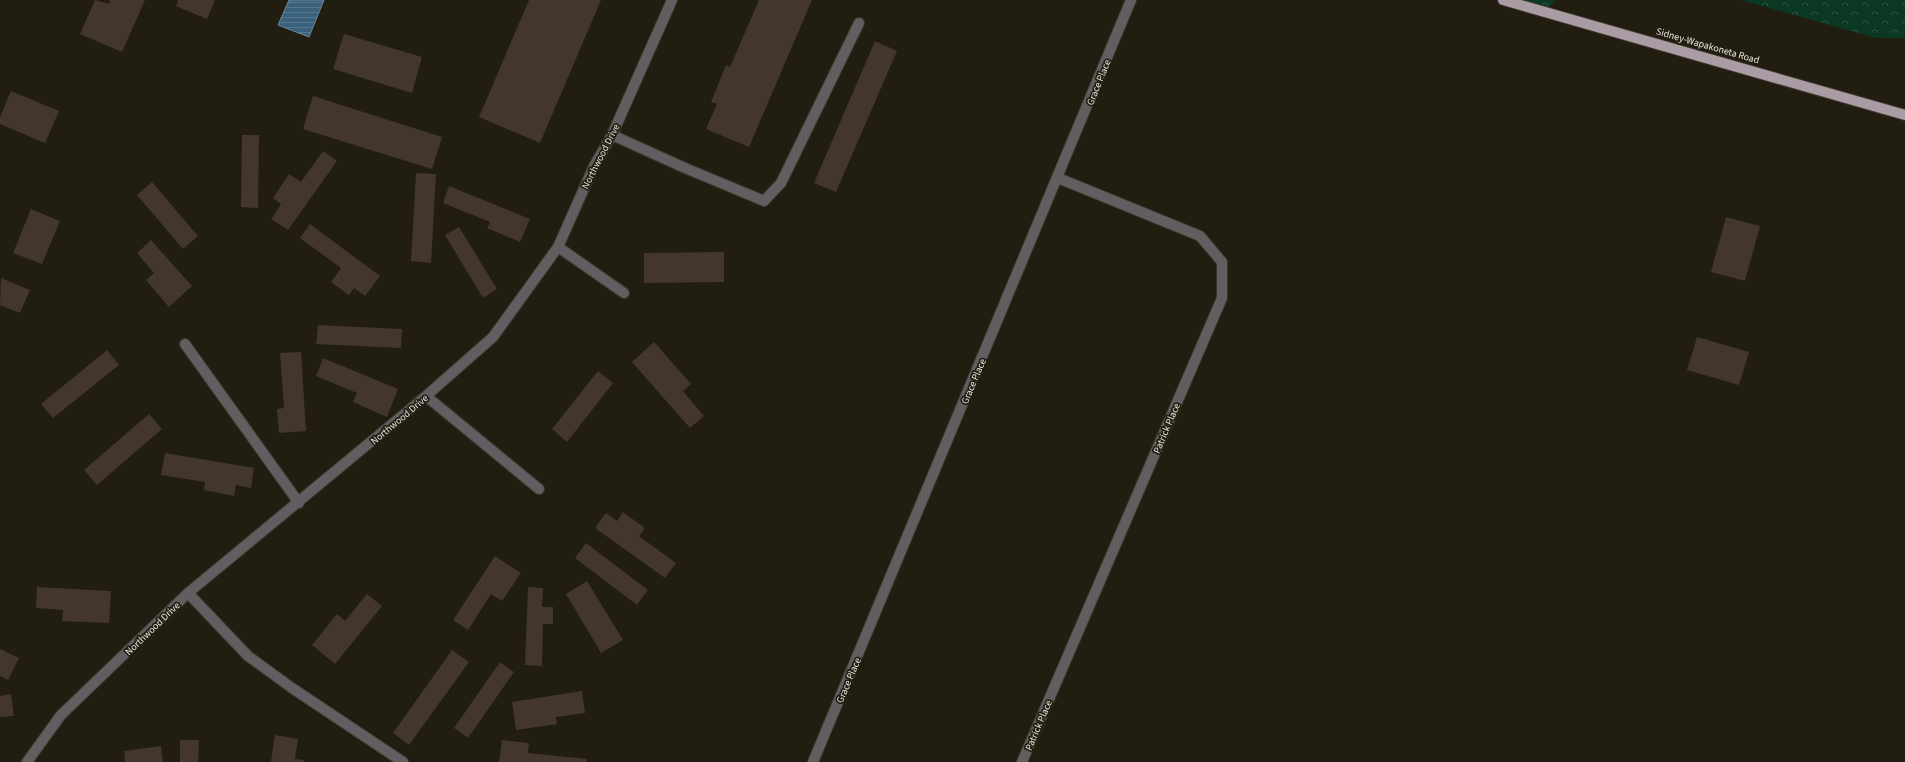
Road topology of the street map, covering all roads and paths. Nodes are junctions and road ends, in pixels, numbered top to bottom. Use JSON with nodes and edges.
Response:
{"nodes":[{"id":1,"x":672,"y":0,"type":"edge"},
{"id":2,"x":1132,"y":0,"type":"edge"},
{"id":3,"x":1503,"y":0,"type":"edge"},
{"id":4,"x":859,"y":23,"type":"dead end"},
{"id":5,"x":1905,"y":115,"type":"edge"},
{"id":6,"x":612,"y":135,"type":"junction"},
{"id":7,"x":1058,"y":178,"type":"junction"},
{"id":8,"x":558,"y":247,"type":"junction"},
{"id":9,"x":624,"y":293,"type":"dead end"},
{"id":10,"x":185,"y":344,"type":"dead end"},
{"id":11,"x":426,"y":396,"type":"junction"},
{"id":12,"x":539,"y":489,"type":"dead end"},
{"id":13,"x":299,"y":503,"type":"junction"},
{"id":14,"x":188,"y":593,"type":"junction"},
{"id":15,"x":27,"y":762,"type":"edge"},
{"id":16,"x":403,"y":762,"type":"edge"},
{"id":17,"x":813,"y":762,"type":"edge"},
{"id":18,"x":1022,"y":762,"type":"edge"}],
"edges":[{"from":1,"to":6,"type":"street","name":"Northwood Drive"},
{"from":2,"to":7,"type":"street","name":"Grace Place"},
{"from":3,"to":5,"type":"main road","name":"Sidney-Wapakoneta Road"},
{"from":4,"to":6,"type":"street"},
{"from":6,"to":8,"type":"street","name":"Northwood Drive"},
{"from":7,"to":17,"type":"street","name":"Grace Place"},
{"from":7,"to":18,"type":"street","name":"Patrick Place"},
{"from":8,"to":9,"type":"street"},
{"from":8,"to":11,"type":"street","name":"Northwood Drive"},
{"from":10,"to":13,"type":"street"},
{"from":11,"to":12,"type":"street"},
{"from":11,"to":13,"type":"street","name":"Northwood Drive"},
{"from":13,"to":14,"type":"street","name":"Northwood Drive"},
{"from":14,"to":15,"type":"street","name":"Northwood Drive"},
{"from":14,"to":16,"type":"street"}]}
